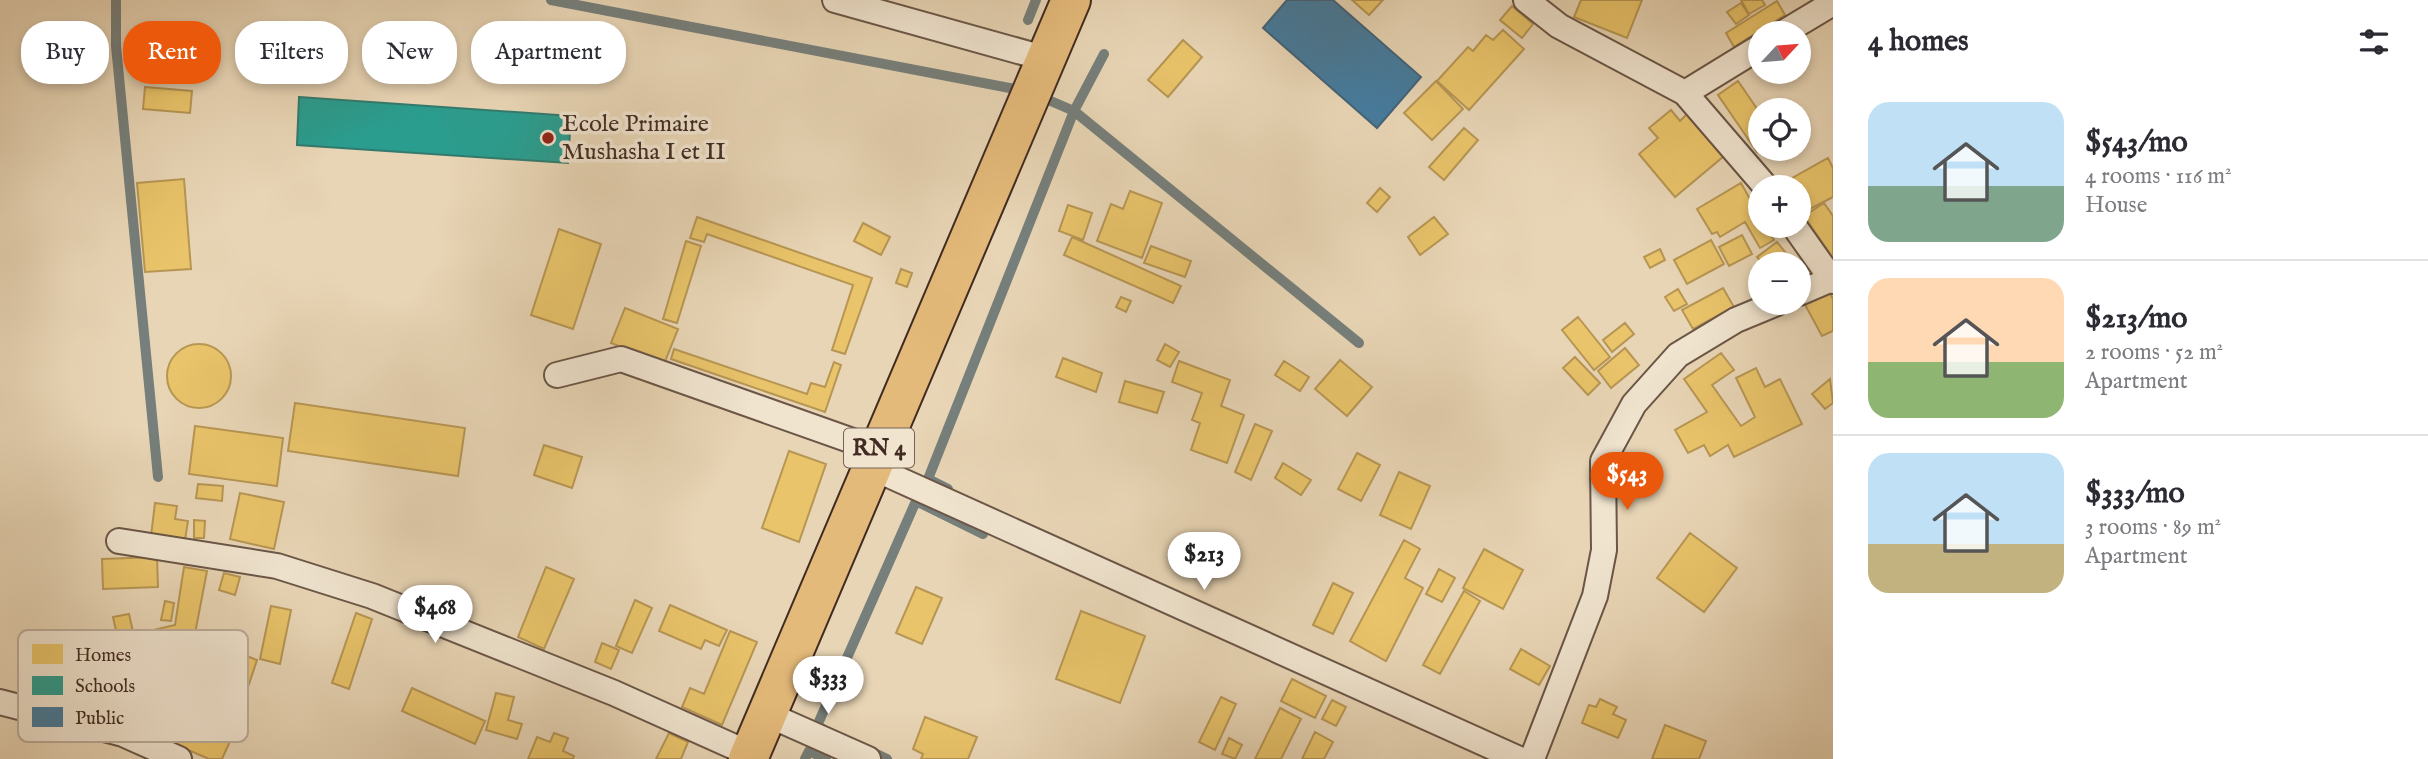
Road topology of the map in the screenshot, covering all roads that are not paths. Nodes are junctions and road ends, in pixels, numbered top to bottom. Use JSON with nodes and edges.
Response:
{"nodes":[{"id":1,"x":835,"y":0,"type":"edge"},
{"id":2,"x":1071,"y":0,"type":"edge"},
{"id":3,"x":1526,"y":0,"type":"edge"},
{"id":4,"x":1833,"y":3,"type":"edge"},
{"id":5,"x":1803,"y":21,"type":"edge"},
{"id":6,"x":1748,"y":54,"type":"edge"},
{"id":7,"x":1046,"y":58,"type":"junction"},
{"id":8,"x":1685,"y":93,"type":"junction"},
{"id":9,"x":1756,"y":175,"type":"edge"},
{"id":10,"x":1802,"y":238,"type":"edge"},
{"id":11,"x":1832,"y":280,"type":"edge"},
{"id":12,"x":1811,"y":288,"type":"edge"},
{"id":13,"x":1748,"y":315,"type":"edge"},
{"id":14,"x":557,"y":375,"type":"dead end"},
{"id":15,"x":874,"y":459,"type":"junction"},
{"id":16,"x":119,"y":541,"type":"dead end"},
{"id":17,"x":0,"y":702,"type":"edge"},
{"id":18,"x":18,"y":707,"type":"edge"},
{"id":19,"x":769,"y":715,"type":"junction"},
{"id":20,"x":141,"y":742,"type":"edge"},
{"id":21,"x":749,"y":757,"type":"edge"},
{"id":22,"x":179,"y":759,"type":"edge"},
{"id":23,"x":868,"y":759,"type":"edge"},
{"id":24,"x":1519,"y":759,"type":"edge"},
{"id":25,"x":1532,"y":759,"type":"edge"}],
"edges":[{"from":1,"to":7,"type":"street"},
{"from":2,"to":7,"type":"main road","number":"RN 4"},
{"from":3,"to":8,"type":"street"},
{"from":4,"to":5,"type":"street"},
{"from":6,"to":8,"type":"street"},
{"from":7,"to":15,"type":"main road","number":"RN 4"},
{"from":8,"to":9,"type":"street"},
{"from":10,"to":11,"type":"street"},
{"from":11,"to":12,"type":"street"},
{"from":13,"to":25,"type":"street"},
{"from":14,"to":15,"type":"street"},
{"from":15,"to":19,"type":"main road","number":"RN 4"},
{"from":15,"to":24,"type":"street"},
{"from":16,"to":21,"type":"street"},
{"from":17,"to":18,"type":"street"},
{"from":19,"to":21,"type":"main road","number":"RN 4"},
{"from":19,"to":23,"type":"street"},
{"from":20,"to":22,"type":"street"}]}
